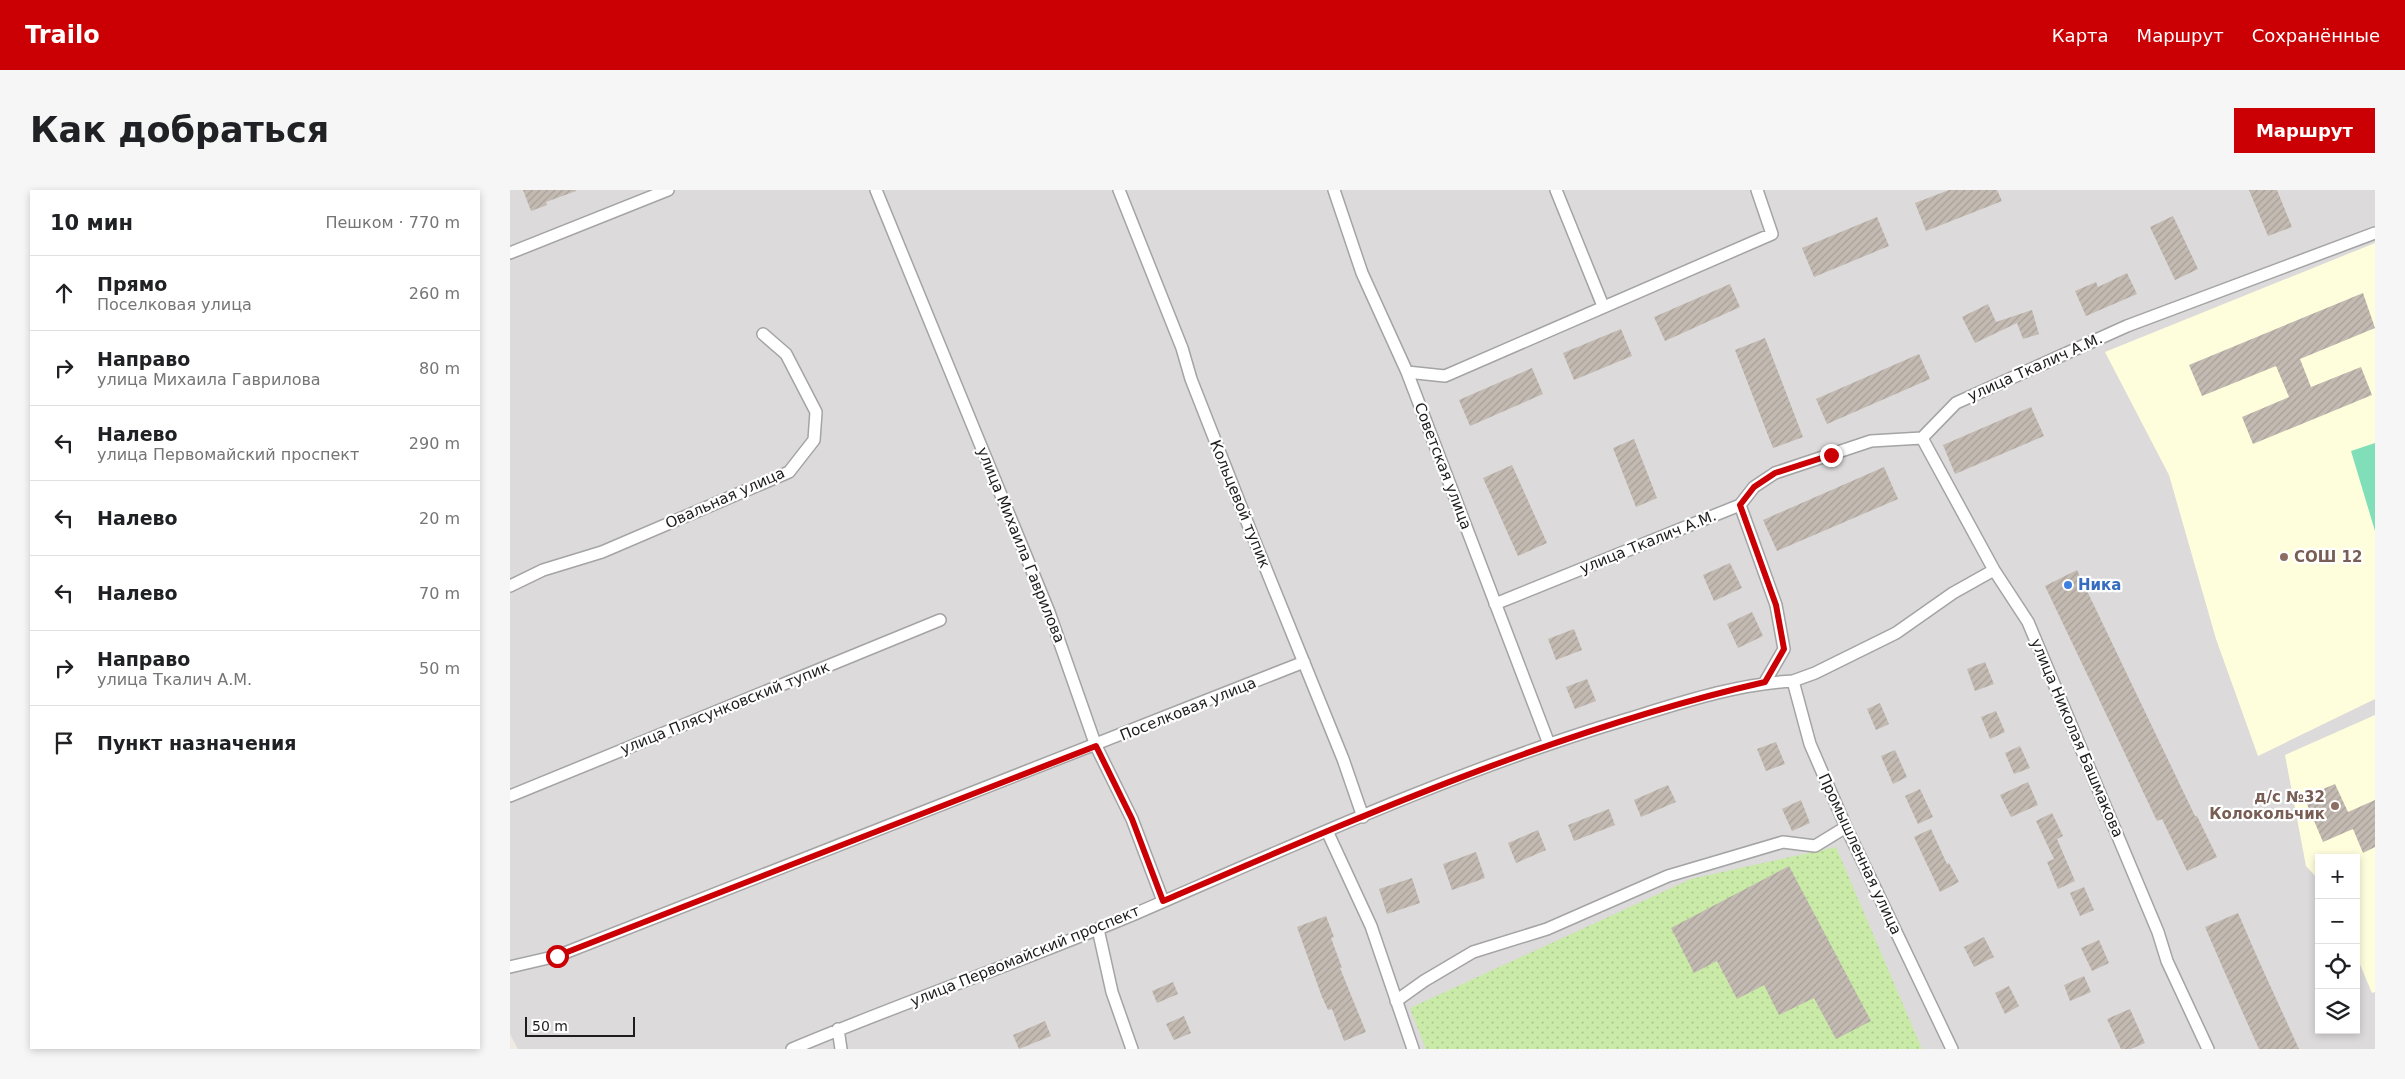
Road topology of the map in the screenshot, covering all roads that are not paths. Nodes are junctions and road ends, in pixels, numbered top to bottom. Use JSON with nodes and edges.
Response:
{"nodes":[{"id":1,"x":668,"y":190,"type":"edge"},
{"id":2,"x":876,"y":190,"type":"edge"},
{"id":3,"x":1119,"y":190,"type":"edge"},
{"id":4,"x":1334,"y":190,"type":"edge"},
{"id":5,"x":1556,"y":190,"type":"edge"},
{"id":6,"x":1757,"y":190,"type":"edge"},
{"id":7,"x":2375,"y":233,"type":"edge"},
{"id":8,"x":510,"y":253,"type":"edge"},
{"id":9,"x":1603,"y":306,"type":"junction"},
{"id":10,"x":763,"y":334,"type":"dead end"},
{"id":11,"x":1407,"y":372,"type":"junction"},
{"id":12,"x":1922,"y":438,"type":"junction"},
{"id":13,"x":1740,"y":505,"type":"junction"},
{"id":14,"x":1994,"y":570,"type":"junction"},
{"id":15,"x":510,"y":586,"type":"edge"},
{"id":16,"x":1495,"y":604,"type":"junction"},
{"id":17,"x":940,"y":620,"type":"dead end"},
{"id":18,"x":1304,"y":662,"type":"junction"},
{"id":19,"x":1793,"y":681,"type":"junction"},
{"id":20,"x":1765,"y":682,"type":"junction"},
{"id":21,"x":1549,"y":744,"type":"junction"},
{"id":22,"x":1096,"y":746,"type":"junction"},
{"id":23,"x":510,"y":796,"type":"edge"},
{"id":24,"x":1363,"y":817,"type":"junction"},
{"id":25,"x":1846,"y":827,"type":"junction"},
{"id":26,"x":1327,"y":831,"type":"junction"},
{"id":27,"x":1163,"y":901,"type":"junction"},
{"id":28,"x":1098,"y":929,"type":"junction"},
{"id":29,"x":510,"y":968,"type":"edge"},
{"id":30,"x":1396,"y":1001,"type":"junction"},
{"id":31,"x":838,"y":1029,"type":"junction"},
{"id":32,"x":792,"y":1049,"type":"edge"},
{"id":33,"x":841,"y":1049,"type":"edge"},
{"id":34,"x":1132,"y":1049,"type":"edge"},
{"id":35,"x":1412,"y":1049,"type":"edge"},
{"id":36,"x":1952,"y":1049,"type":"edge"},
{"id":37,"x":2208,"y":1049,"type":"edge"}],
"edges":[{"from":1,"to":8,"type":"street"},
{"from":2,"to":22,"type":"street","name":"улица Михаила Гаврилова"},
{"from":3,"to":18,"type":"street","name":"Кольцевой тупик"},
{"from":4,"to":11,"type":"street","name":"Советская улица"},
{"from":5,"to":9,"type":"street"},
{"from":6,"to":9,"type":"street"},
{"from":7,"to":12,"type":"street","name":"улица Ткалич А.М."},
{"from":9,"to":11,"type":"street"},
{"from":10,"to":15,"type":"street","name":"Овальная улица"},
{"from":11,"to":16,"type":"street","name":"Советская улица"},
{"from":12,"to":13,"type":"street","name":"улица Ткалич А.М."},
{"from":12,"to":14,"type":"street","name":"улица Николая Башмакова"},
{"from":13,"to":16,"type":"street","name":"улица Ткалич А.М."},
{"from":13,"to":20,"type":"street"},
{"from":14,"to":19,"type":"street"},
{"from":14,"to":37,"type":"street","name":"улица Николая Башмакова"},
{"from":16,"to":21,"type":"street","name":"Советская улица"},
{"from":17,"to":23,"type":"street","name":"улица Плясунковский тупик"},
{"from":18,"to":22,"type":"street","name":"Поселковая улица"},
{"from":18,"to":24,"type":"street","name":"Кольцевой тупик"},
{"from":19,"to":20,"type":"street"},
{"from":19,"to":25,"type":"street","name":"Промышленная улица"},
{"from":20,"to":21,"type":"street","name":"улица Первомайский проспект"},
{"from":21,"to":24,"type":"street","name":"улица Первомайский проспект"},
{"from":22,"to":27,"type":"street","name":"улица Михаила Гаврилова"},
{"from":22,"to":29,"type":"street","name":"Поселковая улица"},
{"from":24,"to":26,"type":"street","name":"улица Первомайский проспект"},
{"from":25,"to":30,"type":"street"},
{"from":25,"to":36,"type":"street","name":"Промышленная улица"},
{"from":26,"to":27,"type":"street","name":"улица Первомайский проспект"},
{"from":26,"to":30,"type":"street"},
{"from":27,"to":28,"type":"street","name":"улица Первомайский проспект"},
{"from":28,"to":31,"type":"street","name":"улица Первомайский проспект"},
{"from":28,"to":34,"type":"street"},
{"from":30,"to":35,"type":"street"},
{"from":31,"to":32,"type":"street","name":"улица Первомайский проспект"},
{"from":31,"to":33,"type":"street"}]}
